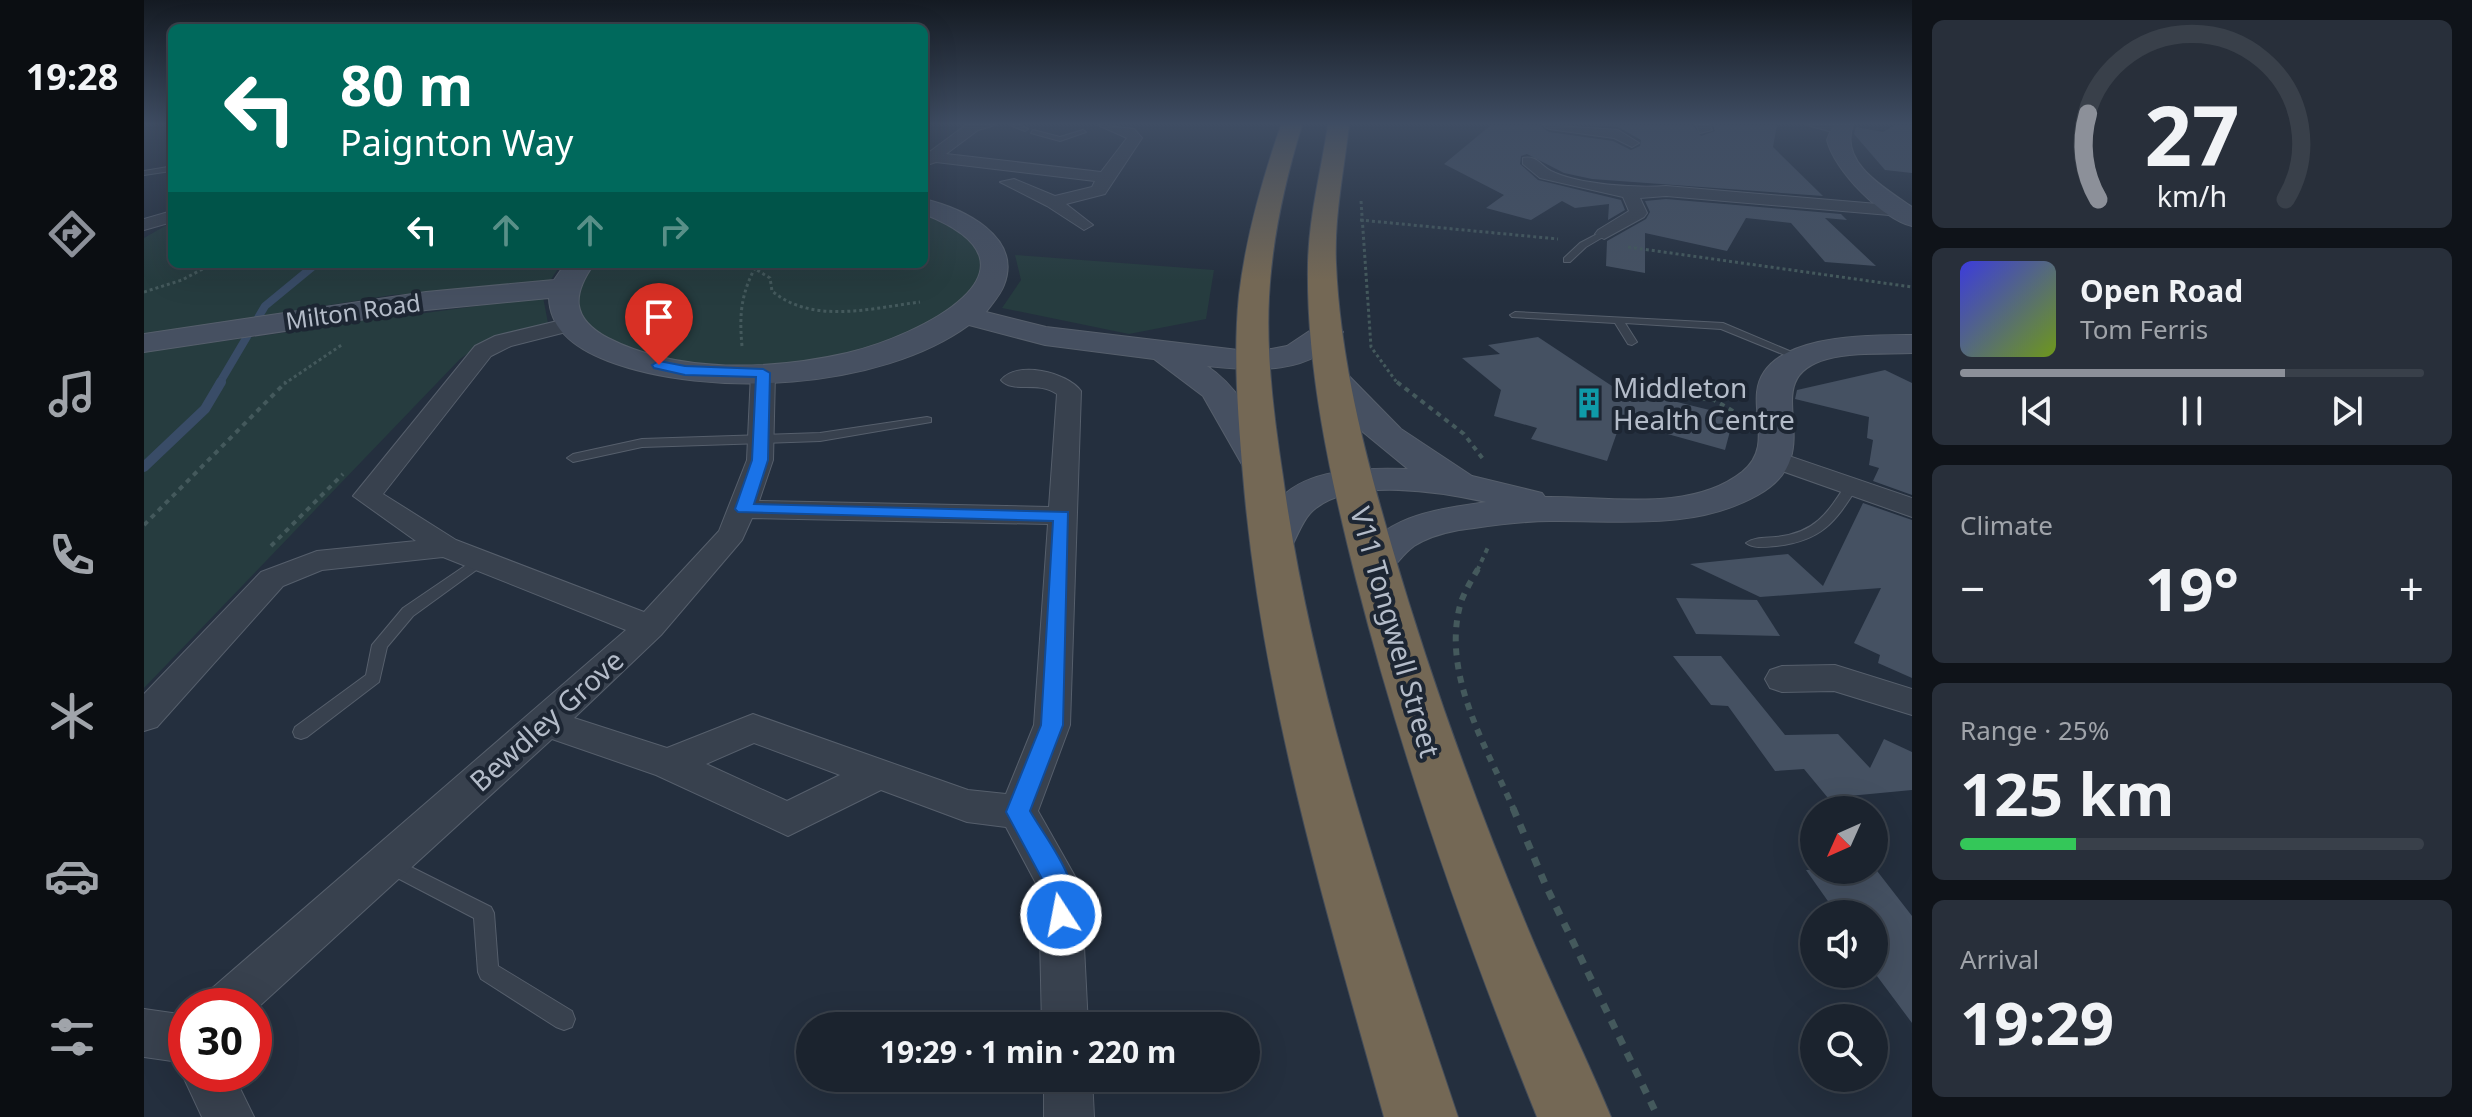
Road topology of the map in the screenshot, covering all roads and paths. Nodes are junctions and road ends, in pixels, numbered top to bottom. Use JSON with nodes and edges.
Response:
{"nodes":[{"id":1,"x":1064,"y":177,"type":"edge"},
{"id":2,"x":1107,"y":177,"type":"edge"},
{"id":3,"x":1279,"y":177,"type":"edge"},
{"id":4,"x":1333,"y":177,"type":"edge"},
{"id":5,"x":1530,"y":177,"type":"edge"},
{"id":6,"x":1555,"y":177,"type":"edge"},
{"id":7,"x":1862,"y":177,"type":"edge"},
{"id":8,"x":1524,"y":178,"type":"dead end"},
{"id":9,"x":1008,"y":182,"type":"dead end"},
{"id":10,"x":1102,"y":184,"type":"junction"},
{"id":11,"x":1630,"y":194,"type":"junction"},
{"id":12,"x":1053,"y":202,"type":"junction"},
{"id":13,"x":928,"y":208,"type":"edge"},
{"id":14,"x":1907,"y":215,"type":"edge"},
{"id":15,"x":168,"y":217,"type":"edge"},
{"id":16,"x":144,"y":225,"type":"edge"},
{"id":17,"x":1084,"y":225,"type":"dead end"},
{"id":18,"x":1597,"y":238,"type":"junction"},
{"id":19,"x":1567,"y":260,"type":"dead end"},
{"id":20,"x":204,"y":268,"type":"edge"},
{"id":21,"x":755,"y":268,"type":"edge"},
{"id":22,"x":758,"y":268,"type":"edge"},
{"id":23,"x":572,"y":276,"type":"edge"},
{"id":24,"x":1912,"y":287,"type":"edge"},
{"id":25,"x":144,"y":292,"type":"edge"},
{"id":26,"x":970,"y":310,"type":"junction"},
{"id":27,"x":1515,"y":315,"type":"dead end"},
{"id":28,"x":1253,"y":318,"type":"junction"},
{"id":29,"x":1618,"y":320,"type":"junction"},
{"id":30,"x":570,"y":324,"type":"junction"},
{"id":31,"x":1328,"y":332,"type":"junction"},
{"id":32,"x":347,"y":341,"type":"dead end"},
{"id":33,"x":1632,"y":342,"type":"dead end"},
{"id":34,"x":144,"y":343,"type":"edge"},
{"id":35,"x":1912,"y":344,"type":"edge"},
{"id":36,"x":1138,"y":346,"type":"junction"},
{"id":37,"x":1788,"y":353,"type":"junction"},
{"id":38,"x":1255,"y":362,"type":"junction"},
{"id":39,"x":727,"y":373,"type":"junction"},
{"id":40,"x":763,"y":373,"type":"junction"},
{"id":41,"x":1013,"y":380,"type":"dead end"},
{"id":42,"x":1334,"y":380,"type":"junction"},
{"id":43,"x":1612,"y":386,"type":"dead end"},
{"id":44,"x":927,"y":420,"type":"dead end"},
{"id":45,"x":761,"y":440,"type":"junction"},
{"id":46,"x":573,"y":458,"type":"dead end"},
{"id":47,"x":1774,"y":459,"type":"junction"},
{"id":48,"x":354,"y":462,"type":"dead end"},
{"id":49,"x":1261,"y":467,"type":"junction"},
{"id":50,"x":1352,"y":481,"type":"junction"},
{"id":51,"x":1852,"y":486,"type":"junction"},
{"id":52,"x":1481,"y":495,"type":"junction"},
{"id":53,"x":1912,"y":508,"type":"edge"},
{"id":54,"x":744,"y":509,"type":"junction"},
{"id":55,"x":1062,"y":516,"type":"junction"},
{"id":56,"x":144,"y":525,"type":"edge"},
{"id":57,"x":1753,"y":543,"type":"dead end"},
{"id":58,"x":1272,"y":546,"type":"junction"},
{"id":59,"x":446,"y":547,"type":"junction"},
{"id":60,"x":266,"y":551,"type":"dead end"},
{"id":61,"x":481,"y":560,"type":"junction"},
{"id":62,"x":1375,"y":563,"type":"junction"},
{"id":63,"x":650,"y":627,"type":"junction"},
{"id":64,"x":1782,"y":679,"type":"dead end"},
{"id":65,"x":1912,"y":702,"type":"edge"},
{"id":66,"x":144,"y":717,"type":"edge"},
{"id":67,"x":546,"y":723,"type":"junction"},
{"id":68,"x":301,"y":732,"type":"dead end"},
{"id":69,"x":669,"y":764,"type":"junction"},
{"id":70,"x":876,"y":775,"type":"junction"},
{"id":71,"x":1018,"y":812,"type":"junction"},
{"id":72,"x":387,"y":863,"type":"junction"},
{"id":73,"x":246,"y":988,"type":"edge"},
{"id":74,"x":1064,"y":1012,"type":"edge"},
{"id":75,"x":564,"y":1019,"type":"dead end"},
{"id":76,"x":144,"y":1033,"type":"edge"},
{"id":77,"x":168,"y":1036,"type":"edge"},
{"id":78,"x":216,"y":1092,"type":"edge"},
{"id":79,"x":1068,"y":1092,"type":"edge"},
{"id":80,"x":229,"y":1117,"type":"edge"},
{"id":81,"x":1069,"y":1117,"type":"edge"},
{"id":82,"x":1421,"y":1117,"type":"edge"},
{"id":83,"x":1574,"y":1117,"type":"edge"},
{"id":84,"x":1658,"y":1117,"type":"edge"}],
"edges":[{"from":1,"to":10,"type":"street"},
{"from":2,"to":10,"type":"street"},
{"from":3,"to":28,"type":"highway"},
{"from":4,"to":31,"type":"highway","name":"V11 Tongwell Street"},
{"from":5,"to":8,"type":"street"},
{"from":6,"to":11,"type":"street"},
{"from":7,"to":14,"type":"street"},
{"from":9,"to":12,"type":"street"},
{"from":10,"to":12,"type":"street"},
{"from":11,"to":14,"type":"street"},
{"from":11,"to":18,"type":"street"},
{"from":12,"to":17,"type":"street"},
{"from":13,"to":26,"type":"street"},
{"from":15,"to":16,"type":"street"},
{"from":18,"to":19,"type":"lane"},
{"from":18,"to":24,"type":"path"},
{"from":18,"to":52,"type":"path"},
{"from":20,"to":25,"type":"path"},
{"from":21,"to":39,"type":"path"},
{"from":22,"to":26,"type":"path"},
{"from":23,"to":30,"type":"street","name":"Milton Road"},
{"from":23,"to":34,"type":"street","name":"Milton Road"},
{"from":26,"to":36,"type":"street"},
{"from":26,"to":40,"type":"street"},
{"from":27,"to":29,"type":"lane"},
{"from":28,"to":36,"type":"street"},
{"from":28,"to":38,"type":"highway"},
{"from":29,"to":33,"type":"lane"},
{"from":29,"to":37,"type":"lane"},
{"from":30,"to":39,"type":"street"},
{"from":30,"to":59,"type":"street"},
{"from":31,"to":38,"type":"street"},
{"from":31,"to":42,"type":"highway","name":"V11 Tongwell Street"},
{"from":32,"to":56,"type":"path"},
{"from":35,"to":37,"type":"street"},
{"from":36,"to":38,"type":"street"},
{"from":36,"to":49,"type":"street"},
{"from":37,"to":43,"type":"path"},
{"from":37,"to":47,"type":"street"},
{"from":38,"to":49,"type":"highway"},
{"from":39,"to":40,"type":"street"},
{"from":40,"to":45,"type":"street","name":"Bewdley Grove"},
{"from":41,"to":55,"type":"street"},
{"from":42,"to":50,"type":"highway","name":"V11 Tongwell Street"},
{"from":42,"to":52,"type":"street"},
{"from":44,"to":45,"type":"lane"},
{"from":45,"to":46,"type":"lane"},
{"from":45,"to":54,"type":"street","name":"Bewdley Grove"},
{"from":47,"to":51,"type":"street"},
{"from":47,"to":52,"type":"street"},
{"from":48,"to":60,"type":"path"},
{"from":49,"to":58,"type":"highway"},
{"from":50,"to":52,"type":"street"},
{"from":50,"to":58,"type":"street"},
{"from":50,"to":62,"type":"highway","name":"V11 Tongwell Street"},
{"from":51,"to":53,"type":"street"},
{"from":51,"to":57,"type":"lane"},
{"from":52,"to":62,"type":"street"},
{"from":52,"to":84,"type":"path"},
{"from":54,"to":55,"type":"street"},
{"from":54,"to":63,"type":"street","name":"Bewdley Grove"},
{"from":55,"to":71,"type":"street"},
{"from":58,"to":82,"type":"highway"},
{"from":59,"to":61,"type":"street"},
{"from":59,"to":66,"type":"street"},
{"from":61,"to":63,"type":"street"},
{"from":61,"to":68,"type":"lane"},
{"from":62,"to":83,"type":"highway","name":"V11 Tongwell Street"},
{"from":63,"to":67,"type":"street","name":"Bewdley Grove"},
{"from":64,"to":65,"type":"street"},
{"from":67,"to":69,"type":"street"},
{"from":67,"to":72,"type":"street","name":"Bewdley Grove"},
{"from":69,"to":70,"type":"street"},
{"from":69,"to":70,"type":"street"},
{"from":70,"to":71,"type":"street"},
{"from":71,"to":74,"type":"street"},
{"from":72,"to":73,"type":"street","name":"Bewdley Grove"},
{"from":72,"to":75,"type":"lane"},
{"from":76,"to":77,"type":"street"},
{"from":78,"to":80,"type":"street"},
{"from":79,"to":81,"type":"street"}]}
